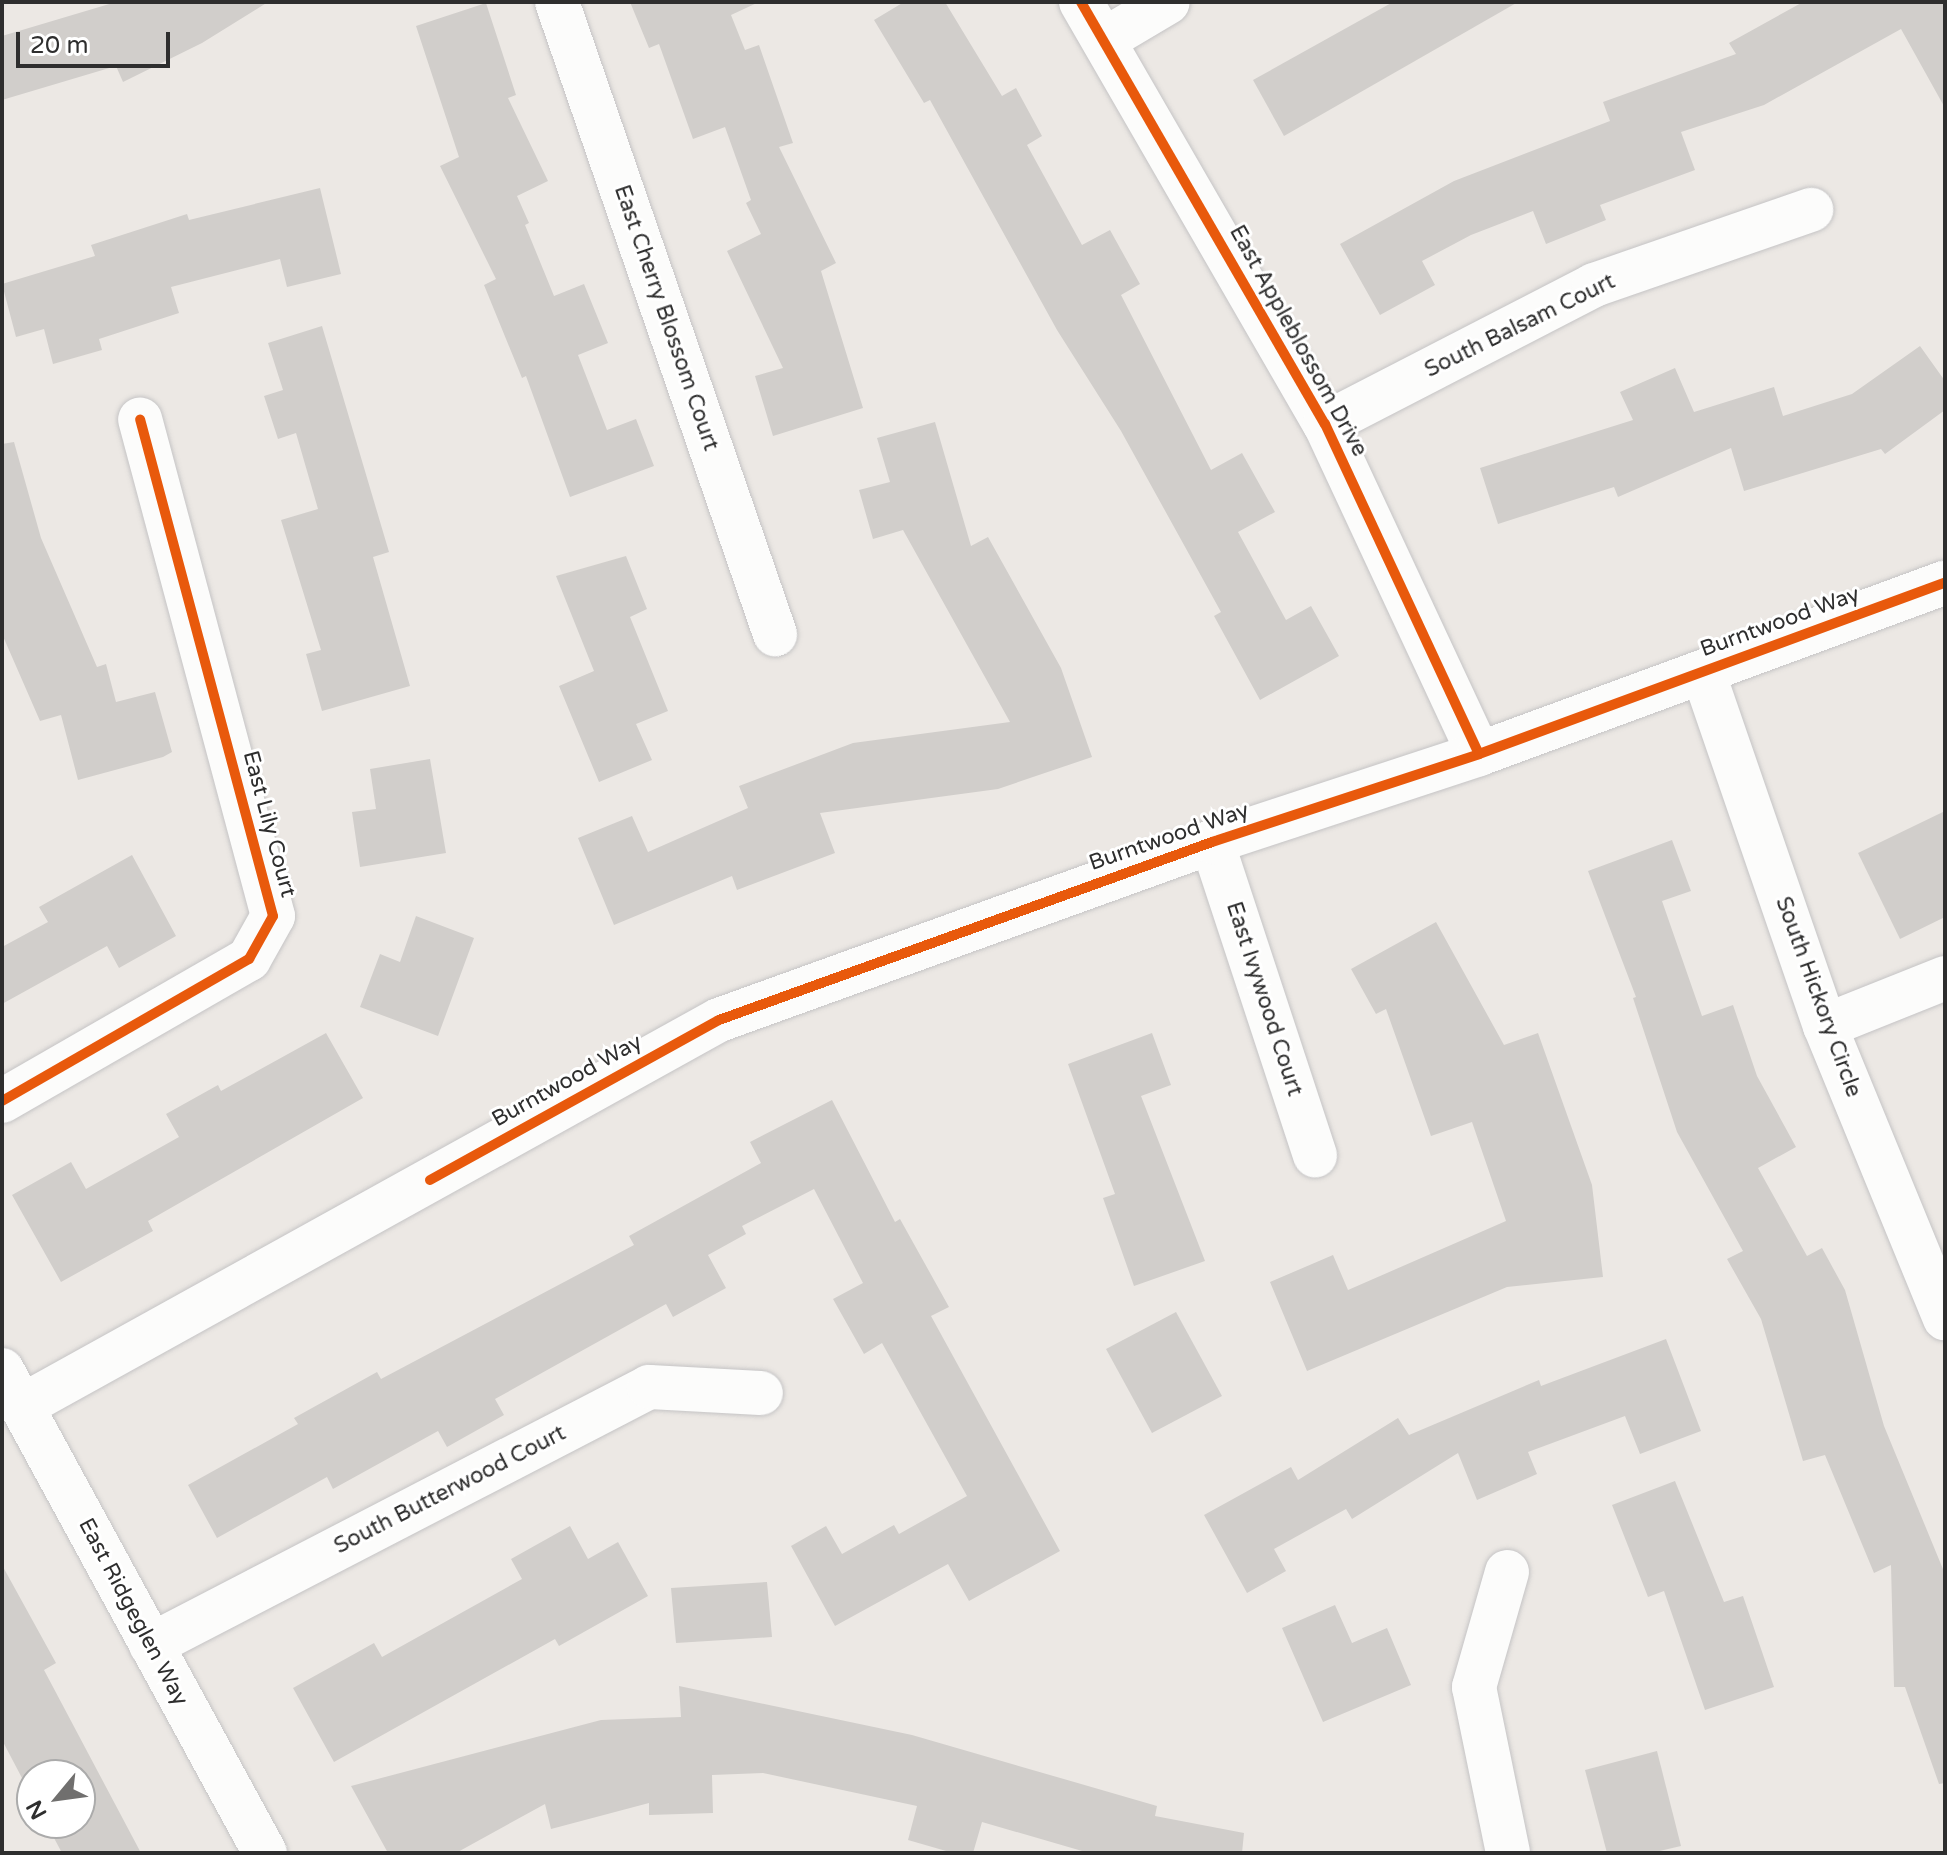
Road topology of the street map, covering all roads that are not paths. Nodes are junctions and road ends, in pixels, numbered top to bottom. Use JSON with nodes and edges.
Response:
{"nodes":[{"id":1,"x":557,"y":2,"type":"edge"},
{"id":2,"x":1081,"y":2,"type":"edge"},
{"id":3,"x":1168,"y":2,"type":"edge"},
{"id":4,"x":1104,"y":40,"type":"junction"},
{"id":5,"x":1811,"y":210,"type":"dead end"},
{"id":6,"x":140,"y":419,"type":"dead end"},
{"id":7,"x":1325,"y":424,"type":"junction"},
{"id":8,"x":1945,"y":583,"type":"edge"},
{"id":9,"x":775,"y":634,"type":"dead end"},
{"id":10,"x":1703,"y":672,"type":"junction"},
{"id":11,"x":1479,"y":754,"type":"junction"},
{"id":12,"x":1212,"y":842,"type":"junction"},
{"id":13,"x":1945,"y":978,"type":"edge"},
{"id":14,"x":1825,"y":1026,"type":"junction"},
{"id":15,"x":2,"y":1101,"type":"edge"},
{"id":16,"x":1315,"y":1156,"type":"dead end"},
{"id":17,"x":1945,"y":1318,"type":"edge"},
{"id":18,"x":12,"y":1388,"type":"edge"},
{"id":19,"x":761,"y":1393,"type":"dead end"},
{"id":20,"x":1507,"y":1572,"type":"dead end"},
{"id":21,"x":151,"y":1645,"type":"junction"},
{"id":22,"x":265,"y":1853,"type":"edge"},
{"id":23,"x":1508,"y":1853,"type":"edge"}],
"edges":[{"from":1,"to":9,"type":"street","name":"East Cherry Blossom Court"},
{"from":2,"to":4,"type":"street","name":"East Appleblossom Drive"},
{"from":3,"to":4,"type":"street"},
{"from":4,"to":7,"type":"street","name":"East Appleblossom Drive"},
{"from":5,"to":7,"type":"street","name":"South Balsam Court"},
{"from":6,"to":15,"type":"street","name":"East Lily Court"},
{"from":7,"to":11,"type":"street","name":"East Appleblossom Drive"},
{"from":8,"to":10,"type":"street","name":"Burntwood Way"},
{"from":10,"to":11,"type":"street","name":"Burntwood Way"},
{"from":10,"to":14,"type":"street","name":"South Hickory Circle"},
{"from":11,"to":12,"type":"street","name":"Burntwood Way"},
{"from":12,"to":16,"type":"street","name":"East Ivywood Court"},
{"from":12,"to":18,"type":"street","name":"Burntwood Way"},
{"from":13,"to":14,"type":"street"},
{"from":14,"to":17,"type":"street","name":"South Hickory Circle"},
{"from":18,"to":21,"type":"street","name":"East Ridgeglen Way"},
{"from":19,"to":21,"type":"street","name":"South Butterwood Court"},
{"from":20,"to":23,"type":"street"},
{"from":21,"to":22,"type":"street","name":"East Ridgeglen Way"}]}
